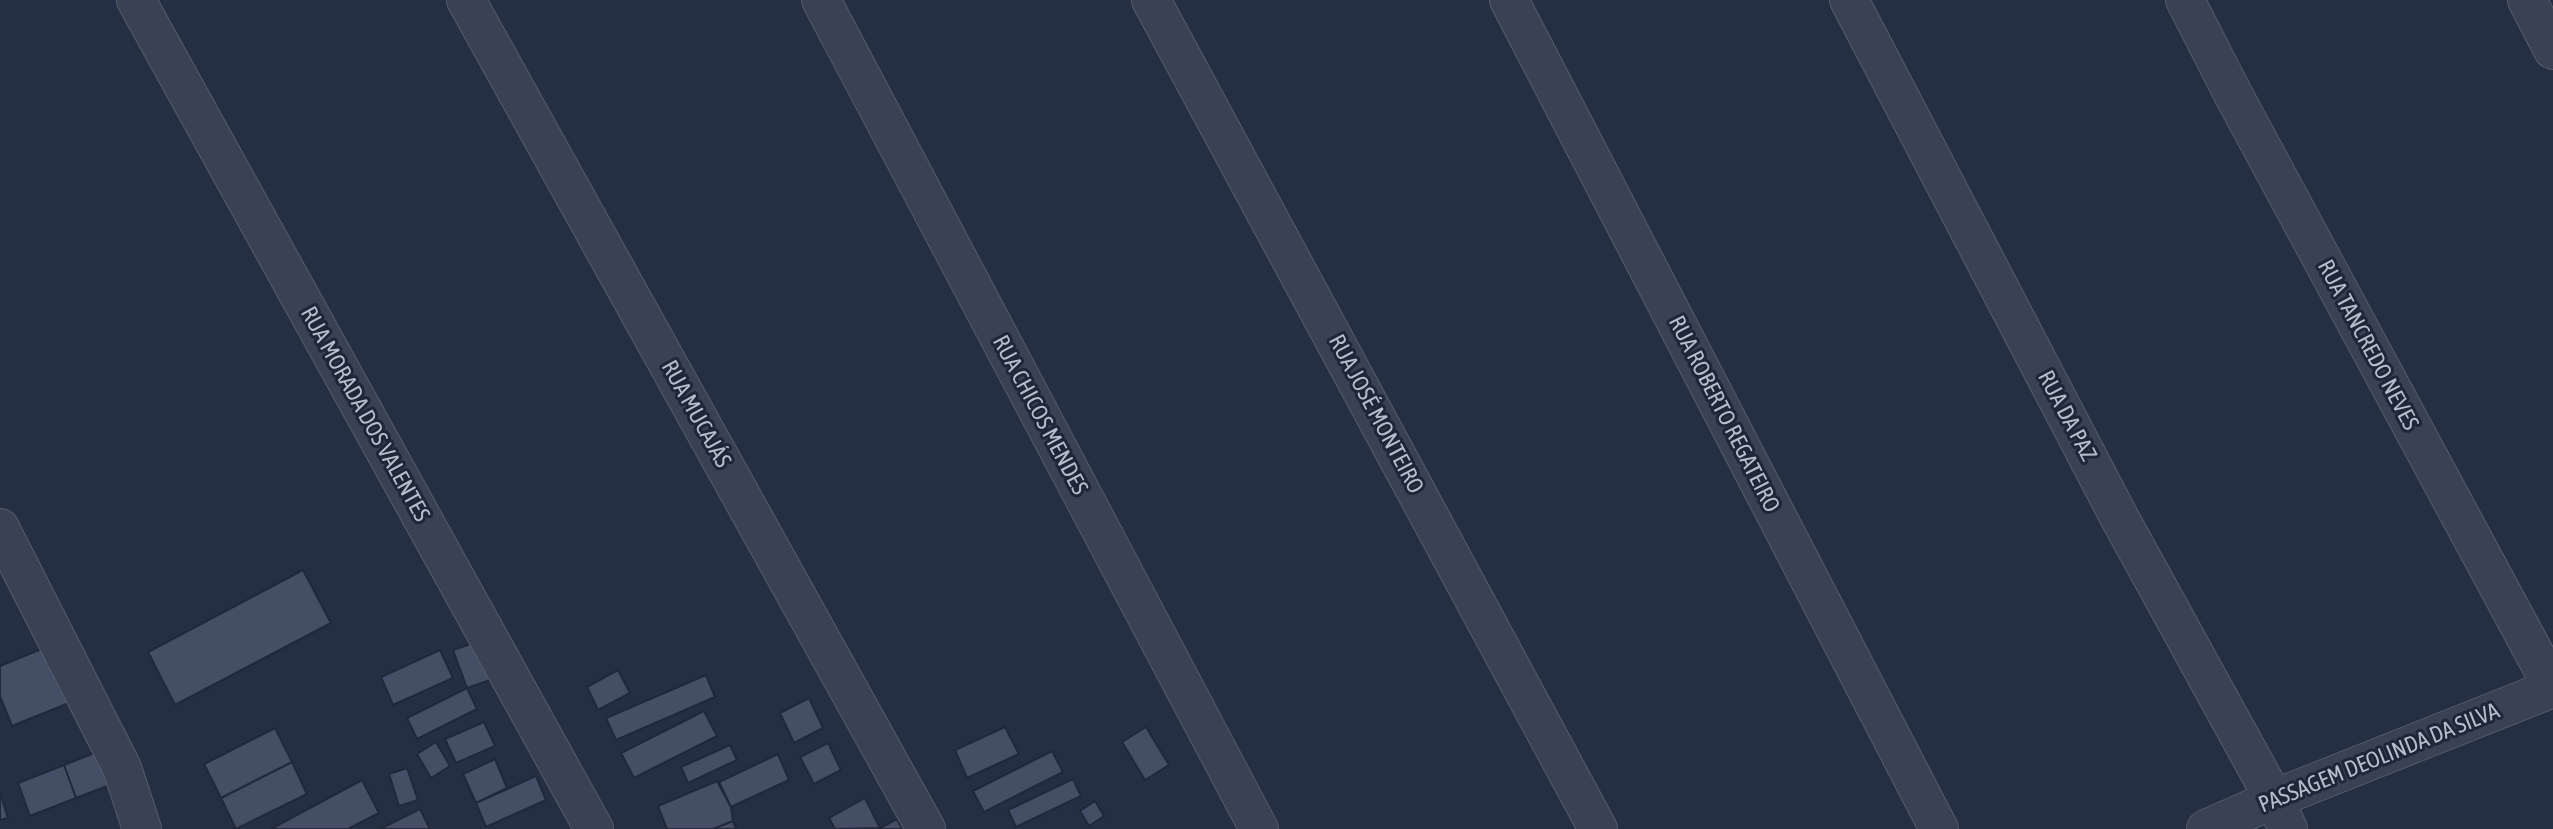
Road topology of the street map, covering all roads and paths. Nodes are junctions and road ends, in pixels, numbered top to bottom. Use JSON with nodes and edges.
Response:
{"nodes":[{"id":1,"x":136,"y":0,"type":"edge"},
{"id":2,"x":466,"y":0,"type":"edge"},
{"id":3,"x":821,"y":0,"type":"edge"},
{"id":4,"x":1151,"y":0,"type":"edge"},
{"id":5,"x":1509,"y":0,"type":"edge"},
{"id":6,"x":1849,"y":0,"type":"edge"},
{"id":7,"x":2185,"y":0,"type":"edge"},
{"id":8,"x":2527,"y":0,"type":"edge"},
{"id":9,"x":2553,"y":50,"type":"edge"},
{"id":10,"x":0,"y":528,"type":"edge"},
{"id":11,"x":2553,"y":688,"type":"edge"},
{"id":12,"x":2281,"y":814,"type":"edge"},
{"id":13,"x":142,"y":829,"type":"edge"},
{"id":14,"x":594,"y":829,"type":"edge"},
{"id":15,"x":926,"y":829,"type":"edge"},
{"id":16,"x":1259,"y":829,"type":"edge"},
{"id":17,"x":1598,"y":829,"type":"edge"},
{"id":18,"x":1939,"y":829,"type":"edge"},
{"id":19,"x":2206,"y":829,"type":"edge"}],
"edges":[{"from":1,"to":14,"type":"street","name":"RUA MORADA DOS VALENTES"},
{"from":2,"to":15,"type":"street","name":"RUA MUCAJÁS"},
{"from":3,"to":16,"type":"street","name":"RUA CHICOS MENDES"},
{"from":4,"to":17,"type":"street","name":"RUA JOSÉ MONTEIRO"},
{"from":5,"to":18,"type":"street","name":"RUA ROBERTO REGATEIRO"},
{"from":6,"to":12,"type":"street","name":"RUA DA PAZ"},
{"from":7,"to":11,"type":"street","name":"RUA TANCREDO NEVES"},
{"from":8,"to":9,"type":"street"},
{"from":10,"to":13,"type":"street"},
{"from":11,"to":12,"type":"street","name":"PASSAGEM DEOLINDA DA SILVA"},
{"from":12,"to":19,"type":"street","name":"PASSAGEM DEOLINDA DA SILVA"}]}
